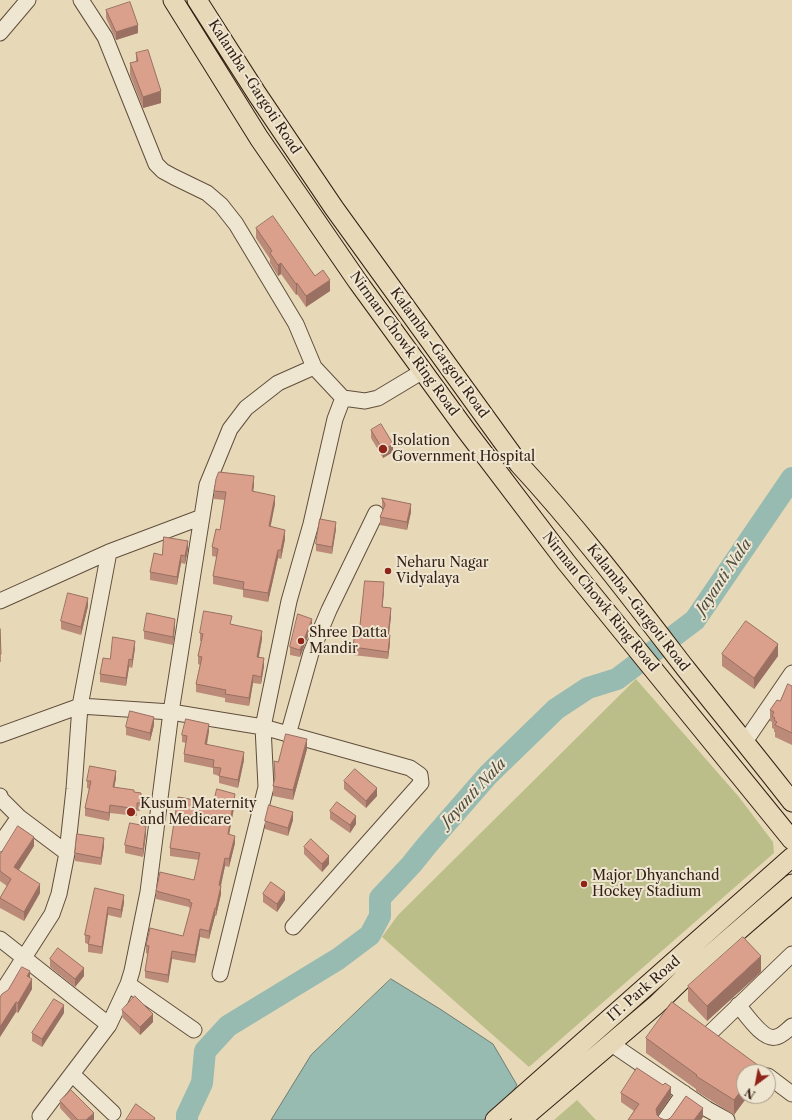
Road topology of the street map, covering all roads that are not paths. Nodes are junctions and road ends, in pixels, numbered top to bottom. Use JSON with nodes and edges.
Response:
{"nodes":[{"id":1,"x":28,"y":0,"type":"edge"},
{"id":2,"x":81,"y":0,"type":"edge"},
{"id":3,"x":173,"y":0,"type":"edge"},
{"id":4,"x":197,"y":0,"type":"edge"},
{"id":5,"x":0,"y":32,"type":"edge"},
{"id":6,"x":314,"y":367,"type":"junction"},
{"id":7,"x":423,"y":371,"type":"junction"},
{"id":8,"x":343,"y":398,"type":"junction"},
{"id":9,"x":376,"y":513,"type":"dead end"},
{"id":10,"x":202,"y":517,"type":"junction"},
{"id":11,"x":110,"y":552,"type":"junction"},
{"id":12,"x":0,"y":601,"type":"edge"},
{"id":13,"x":792,"y":673,"type":"edge"},
{"id":14,"x":80,"y":706,"type":"junction"},
{"id":15,"x":171,"y":712,"type":"junction"},
{"id":16,"x":263,"y":727,"type":"junction"},
{"id":17,"x":0,"y":734,"type":"edge"},
{"id":18,"x":288,"y":735,"type":"junction"},
{"id":19,"x":744,"y":743,"type":"junction"},
{"id":20,"x":0,"y":796,"type":"edge"},
{"id":21,"x":792,"y":802,"type":"edge"},
{"id":22,"x":19,"y":817,"type":"junction"},
{"id":23,"x":792,"y":840,"type":"edge"},
{"id":24,"x":0,"y":844,"type":"edge"},
{"id":25,"x":67,"y":853,"type":"junction"},
{"id":26,"x":792,"y":857,"type":"edge"},
{"id":27,"x":792,"y":884,"type":"edge"},
{"id":28,"x":293,"y":927,"type":"dead end"},
{"id":29,"x":0,"y":939,"type":"edge"},
{"id":30,"x":792,"y":954,"type":"edge"},
{"id":31,"x":24,"y":958,"type":"junction"},
{"id":32,"x":220,"y":974,"type":"dead end"},
{"id":33,"x":128,"y":984,"type":"junction"},
{"id":34,"x":0,"y":995,"type":"edge"},
{"id":35,"x":738,"y":1006,"type":"junction"},
{"id":36,"x":109,"y":1025,"type":"junction"},
{"id":37,"x":792,"y":1026,"type":"edge"},
{"id":38,"x":194,"y":1030,"type":"dead end"},
{"id":39,"x":709,"y":1034,"type":"edge"},
{"id":40,"x":610,"y":1043,"type":"junction"},
{"id":41,"x":72,"y":1074,"type":"junction"},
{"id":42,"x":776,"y":1082,"type":"edge"},
{"id":43,"x":684,"y":1093,"type":"junction"},
{"id":44,"x":792,"y":1093,"type":"edge"},
{"id":45,"x":113,"y":1113,"type":"dead end"},
{"id":46,"x":40,"y":1116,"type":"dead end"},
{"id":47,"x":495,"y":1120,"type":"edge"},
{"id":48,"x":521,"y":1120,"type":"edge"},
{"id":49,"x":665,"y":1120,"type":"edge"},
{"id":50,"x":727,"y":1120,"type":"edge"}],
"edges":[{"from":1,"to":5,"type":"street"},
{"from":2,"to":6,"type":"street"},
{"from":3,"to":7,"type":"main road","name":"Nirman Chowk Ring Road"},
{"from":4,"to":19,"type":"main road","name":"Kalamba -Gargoti Road"},
{"from":6,"to":8,"type":"street"},
{"from":6,"to":10,"type":"street"},
{"from":7,"to":8,"type":"street"},
{"from":7,"to":23,"type":"main road","name":"Nirman Chowk Ring Road"},
{"from":8,"to":16,"type":"street"},
{"from":9,"to":18,"type":"street"},
{"from":10,"to":11,"type":"street"},
{"from":10,"to":15,"type":"street"},
{"from":11,"to":12,"type":"street"},
{"from":11,"to":14,"type":"street"},
{"from":13,"to":19,"type":"street"},
{"from":14,"to":15,"type":"street"},
{"from":14,"to":17,"type":"street"},
{"from":14,"to":25,"type":"street"},
{"from":15,"to":16,"type":"street"},
{"from":15,"to":33,"type":"street"},
{"from":16,"to":18,"type":"street"},
{"from":16,"to":32,"type":"street"},
{"from":18,"to":28,"type":"street"},
{"from":19,"to":21,"type":"main road","name":"Kalamba -Gargoti Road"},
{"from":20,"to":22,"type":"street"},
{"from":22,"to":24,"type":"street"},
{"from":22,"to":25,"type":"street"},
{"from":25,"to":31,"type":"street"},
{"from":26,"to":47,"type":"main road","name":"IT. Park Road"},
{"from":27,"to":40,"type":"main road","name":"IT. Park Road"},
{"from":29,"to":31,"type":"street"},
{"from":30,"to":35,"type":"street"},
{"from":31,"to":34,"type":"street"},
{"from":31,"to":36,"type":"street"},
{"from":33,"to":36,"type":"street"},
{"from":33,"to":38,"type":"street"},
{"from":35,"to":37,"type":"street"},
{"from":35,"to":39,"type":"street"},
{"from":36,"to":41,"type":"street"},
{"from":40,"to":43,"type":"street"},
{"from":40,"to":48,"type":"main road","name":"IT. Park Road"},
{"from":41,"to":45,"type":"street"},
{"from":41,"to":46,"type":"street"},
{"from":42,"to":44,"type":"street"},
{"from":43,"to":49,"type":"street"},
{"from":43,"to":50,"type":"street"}]}
